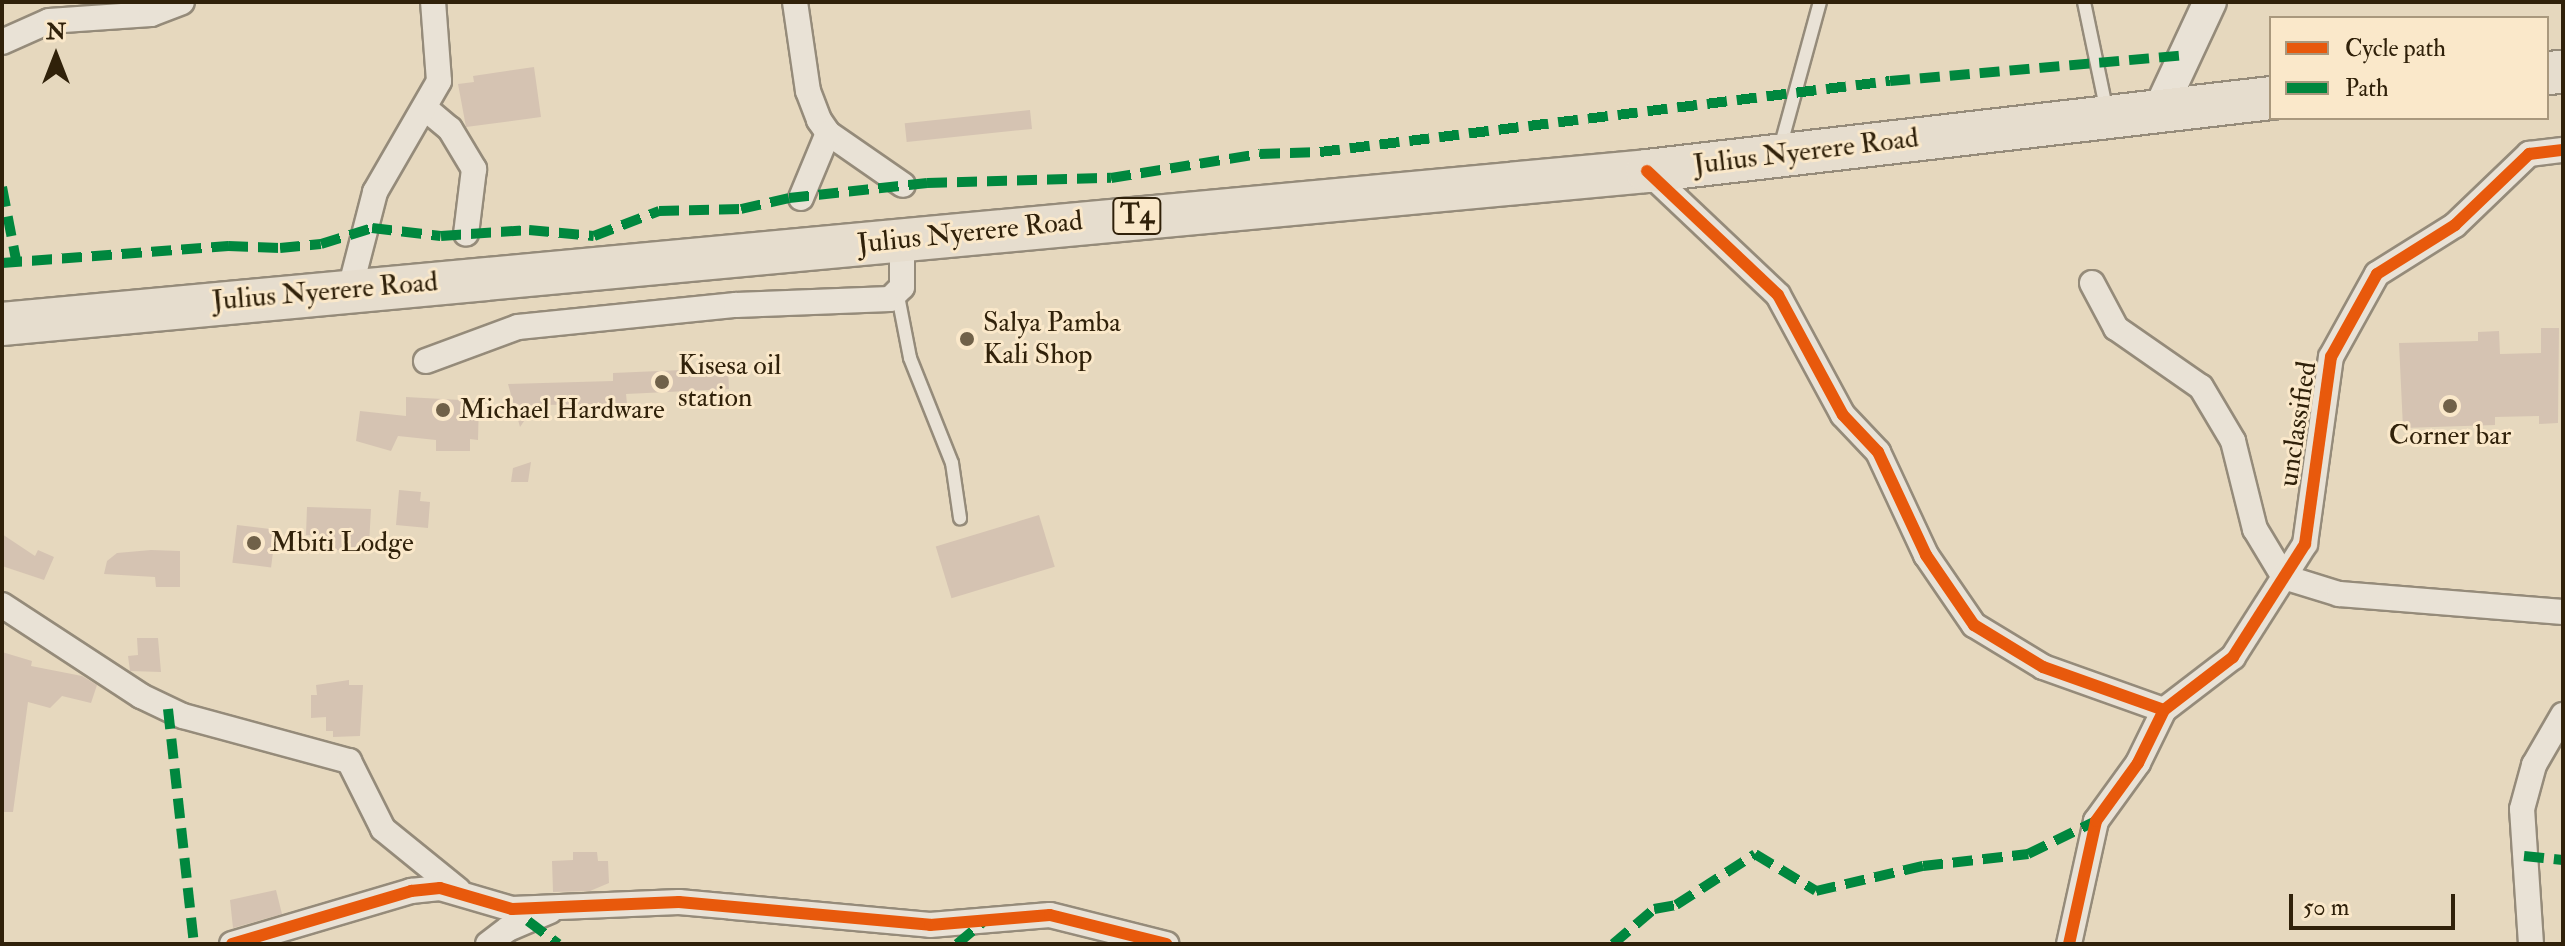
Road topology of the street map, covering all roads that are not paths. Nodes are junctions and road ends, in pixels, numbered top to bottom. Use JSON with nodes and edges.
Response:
{"nodes":[{"id":1,"x":182,"y":2,"type":"edge"},
{"id":2,"x":433,"y":2,"type":"edge"},
{"id":3,"x":795,"y":2,"type":"edge"},
{"id":4,"x":1820,"y":2,"type":"edge"},
{"id":5,"x":2084,"y":2,"type":"edge"},
{"id":6,"x":2210,"y":2,"type":"edge"},
{"id":7,"x":2,"y":42,"type":"edge"},
{"id":8,"x":2269,"y":98,"type":"edge"},
{"id":9,"x":426,"y":109,"type":"junction"},
{"id":10,"x":2160,"y":109,"type":"junction"},
{"id":11,"x":2108,"y":115,"type":"junction"},
{"id":12,"x":828,"y":133,"type":"junction"},
{"id":13,"x":2563,"y":150,"type":"edge"},
{"id":14,"x":1778,"y":155,"type":"junction"},
{"id":15,"x":1647,"y":171,"type":"junction"},
{"id":16,"x":903,"y":185,"type":"dead end"},
{"id":17,"x":801,"y":198,"type":"dead end"},
{"id":18,"x":466,"y":234,"type":"dead end"},
{"id":19,"x":902,"y":240,"type":"junction"},
{"id":20,"x":2092,"y":283,"type":"dead end"},
{"id":21,"x":350,"y":289,"type":"junction"},
{"id":22,"x":898,"y":296,"type":"junction"},
{"id":23,"x":2,"y":324,"type":"edge"},
{"id":24,"x":426,"y":361,"type":"dead end"},
{"id":25,"x":960,"y":518,"type":"dead end"},
{"id":26,"x":2284,"y":577,"type":"junction"},
{"id":27,"x":2,"y":605,"type":"edge"},
{"id":28,"x":2563,"y":612,"type":"edge"},
{"id":29,"x":2164,"y":710,"type":"junction"},
{"id":30,"x":2563,"y":715,"type":"edge"},
{"id":31,"x":458,"y":890,"type":"junction"},
{"id":32,"x":562,"y":903,"type":"junction"},
{"id":33,"x":928,"y":935,"type":"edge"},
{"id":34,"x":232,"y":944,"type":"edge"},
{"id":35,"x":488,"y":944,"type":"edge"},
{"id":36,"x":1166,"y":944,"type":"edge"},
{"id":37,"x":2069,"y":944,"type":"edge"},
{"id":38,"x":2531,"y":944,"type":"edge"}],
"edges":[{"from":1,"to":7,"type":"street"},
{"from":2,"to":9,"type":"street"},
{"from":3,"to":12,"type":"street"},
{"from":4,"to":14,"type":"lane"},
{"from":5,"to":11,"type":"lane"},
{"from":6,"to":10,"type":"street"},
{"from":8,"to":10,"type":"highway","name":"Julius Nyerere Road","number":"T4"},
{"from":9,"to":18,"type":"street"},
{"from":9,"to":21,"type":"street"},
{"from":10,"to":11,"type":"highway","name":"Julius Nyerere Road","number":"T4"},
{"from":11,"to":14,"type":"highway","name":"Julius Nyerere Road","number":"T4"},
{"from":12,"to":16,"type":"street"},
{"from":12,"to":17,"type":"street"},
{"from":13,"to":26,"type":"street","name":"unclassified"},
{"from":14,"to":15,"type":"highway","name":"Julius Nyerere Road","number":"T4"},
{"from":15,"to":19,"type":"highway","name":"Julius Nyerere Road","number":"T4"},
{"from":15,"to":29,"type":"street"},
{"from":19,"to":21,"type":"highway","name":"Julius Nyerere Road","number":"T4"},
{"from":19,"to":22,"type":"street"},
{"from":20,"to":26,"type":"street"},
{"from":21,"to":23,"type":"highway","name":"Julius Nyerere Road","number":"T4"},
{"from":22,"to":24,"type":"street"},
{"from":22,"to":25,"type":"lane"},
{"from":26,"to":28,"type":"street"},
{"from":26,"to":29,"type":"street","name":"unclassified"},
{"from":27,"to":31,"type":"street"},
{"from":29,"to":37,"type":"street"},
{"from":30,"to":38,"type":"street"},
{"from":31,"to":32,"type":"street"},
{"from":31,"to":34,"type":"street"},
{"from":32,"to":33,"type":"street"},
{"from":32,"to":35,"type":"street"},
{"from":33,"to":36,"type":"street"}]}
